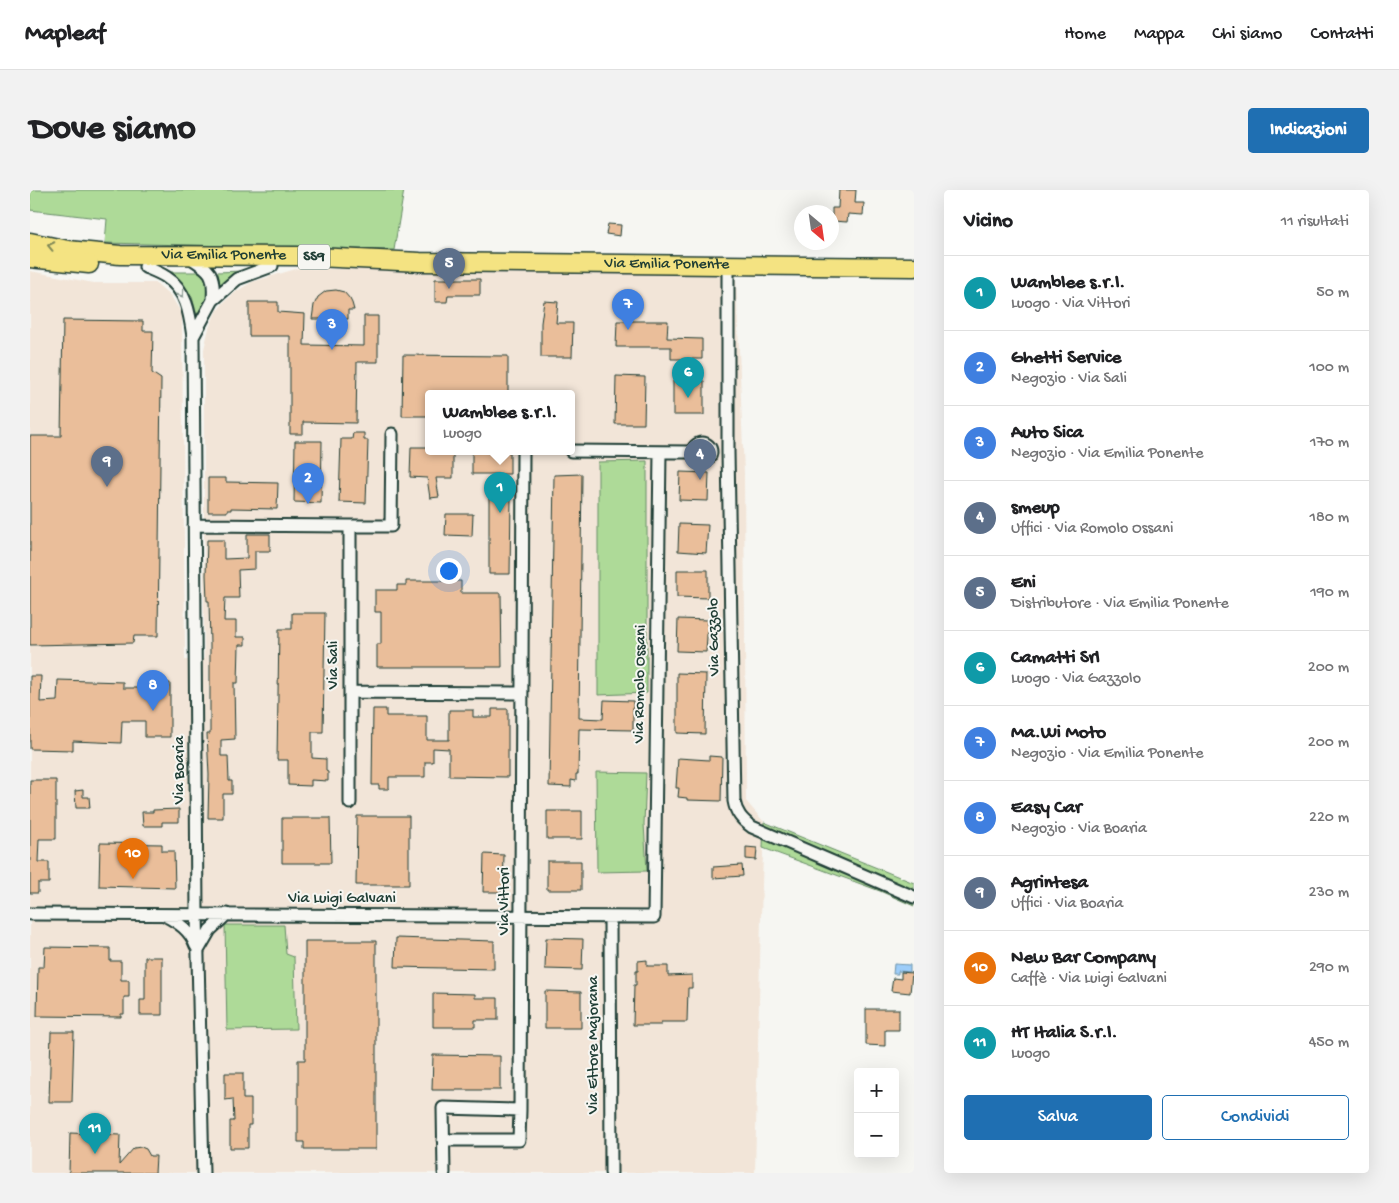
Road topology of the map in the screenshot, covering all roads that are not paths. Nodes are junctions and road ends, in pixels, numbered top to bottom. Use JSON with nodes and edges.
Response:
{"nodes":[{"id":1,"x":30,"y":242,"type":"edge"},
{"id":2,"x":187,"y":256,"type":"junction"},
{"id":3,"x":30,"y":258,"type":"edge"},
{"id":4,"x":420,"y":262,"type":"junction"},
{"id":5,"x":728,"y":264,"type":"junction"},
{"id":6,"x":272,"y":266,"type":"junction"},
{"id":7,"x":145,"y":267,"type":"junction"},
{"id":8,"x":206,"y":267,"type":"junction"},
{"id":9,"x":914,"y":267,"type":"edge"},
{"id":10,"x":213,"y":300,"type":"junction"},
{"id":11,"x":193,"y":337,"type":"junction"},
{"id":12,"x":392,"y":434,"type":"dead end"},
{"id":13,"x":575,"y":451,"type":"edge"},
{"id":14,"x":660,"y":452,"type":"junction"},
{"id":15,"x":728,"y":452,"type":"junction"},
{"id":16,"x":523,"y":455,"type":"edge"},
{"id":17,"x":194,"y":525,"type":"junction"},
{"id":18,"x":350,"y":526,"type":"junction"},
{"id":19,"x":350,"y":692,"type":"junction"},
{"id":20,"x":522,"y":693,"type":"junction"},
{"id":21,"x":350,"y":803,"type":"dead end"},
{"id":22,"x":914,"y":897,"type":"edge"},
{"id":23,"x":30,"y":914,"type":"edge"},
{"id":24,"x":163,"y":914,"type":"junction"},
{"id":25,"x":197,"y":914,"type":"junction"},
{"id":26,"x":227,"y":914,"type":"junction"},
{"id":27,"x":522,"y":916,"type":"junction"},
{"id":28,"x":610,"y":917,"type":"junction"},
{"id":29,"x":654,"y":917,"type":"joint"},
{"id":30,"x":198,"y":950,"type":"junction"},
{"id":31,"x":520,"y":1110,"type":"junction"},
{"id":32,"x":443,"y":1140,"type":"junction"},
{"id":33,"x":203,"y":1173,"type":"edge"},
{"id":34,"x":444,"y":1173,"type":"edge"},
{"id":35,"x":612,"y":1173,"type":"edge"}],
"edges":[{"from":2,"to":1,"type":"main road","name":"Via Emilia Ponente","number":"SS9","one_way":true},
{"from":2,"to":4,"type":"main road","name":"Via Emilia Ponente","number":"SS9"},
{"from":2,"to":8,"type":"street"},
{"from":3,"to":7,"type":"main road","name":"Via Emilia Ponente","number":"SS9"},
{"from":4,"to":5,"type":"main road","name":"Via Emilia Ponente","number":"SS9"},
{"from":4,"to":6,"type":"main road","name":"Via Emilia Ponente","number":"SS9"},
{"from":5,"to":9,"type":"main road","name":"Via Emilia Ponente","number":"SS9"},
{"from":5,"to":15,"type":"street","name":"Via Gazzolo"},
{"from":6,"to":8,"type":"main road","name":"Via Emilia Ponente","number":"SS9"},
{"from":6,"to":10,"type":"street","name":"Via Boaria"},
{"from":7,"to":8,"type":"main road","name":"Via Emilia Ponente","number":"SS9"},
{"from":7,"to":11,"type":"street","name":"Via Boaria","one_way":true},
{"from":8,"to":10,"type":"street"},
{"from":10,"to":11,"type":"street","name":"Via Boaria"},
{"from":11,"to":17,"type":"street","name":"Via Boaria"},
{"from":12,"to":18,"type":"street"},
{"from":13,"to":14,"type":"street"},
{"from":14,"to":15,"type":"street"},
{"from":14,"to":29,"type":"street","name":"Via Romolo Ossani"},
{"from":15,"to":22,"type":"street","name":"Via Gazzolo"},
{"from":16,"to":20,"type":"street","name":"Via Vittori"},
{"from":17,"to":18,"type":"street"},
{"from":17,"to":25,"type":"street","name":"Via Boaria"},
{"from":18,"to":19,"type":"street","name":"Via Sali"},
{"from":19,"to":20,"type":"street"},
{"from":19,"to":21,"type":"street","name":"Via Sali"},
{"from":20,"to":27,"type":"street","name":"Via Vittori"},
{"from":23,"to":24,"type":"street","name":"Via Luigi Galvani"},
{"from":24,"to":25,"type":"street","name":"Via Luigi Galvani"},
{"from":24,"to":30,"type":"street"},
{"from":25,"to":26,"type":"street","name":"Via Luigi Galvani"},
{"from":25,"to":30,"type":"street","name":"Via Boaria"},
{"from":26,"to":27,"type":"street","name":"Via Luigi Galvani"},
{"from":26,"to":30,"type":"street"},
{"from":27,"to":28,"type":"street","name":"Via Luigi Galvani"},
{"from":27,"to":31,"type":"street","name":"Via Vittori"},
{"from":28,"to":29,"type":"street","name":"Via Luigi Galvani"},
{"from":28,"to":35,"type":"street","name":"Via Ettore Majorana"},
{"from":30,"to":33,"type":"street","name":"Via Boaria"},
{"from":31,"to":32,"type":"street","name":"Via Vittori"},
{"from":31,"to":32,"type":"street"},
{"from":32,"to":34,"type":"street"}]}
